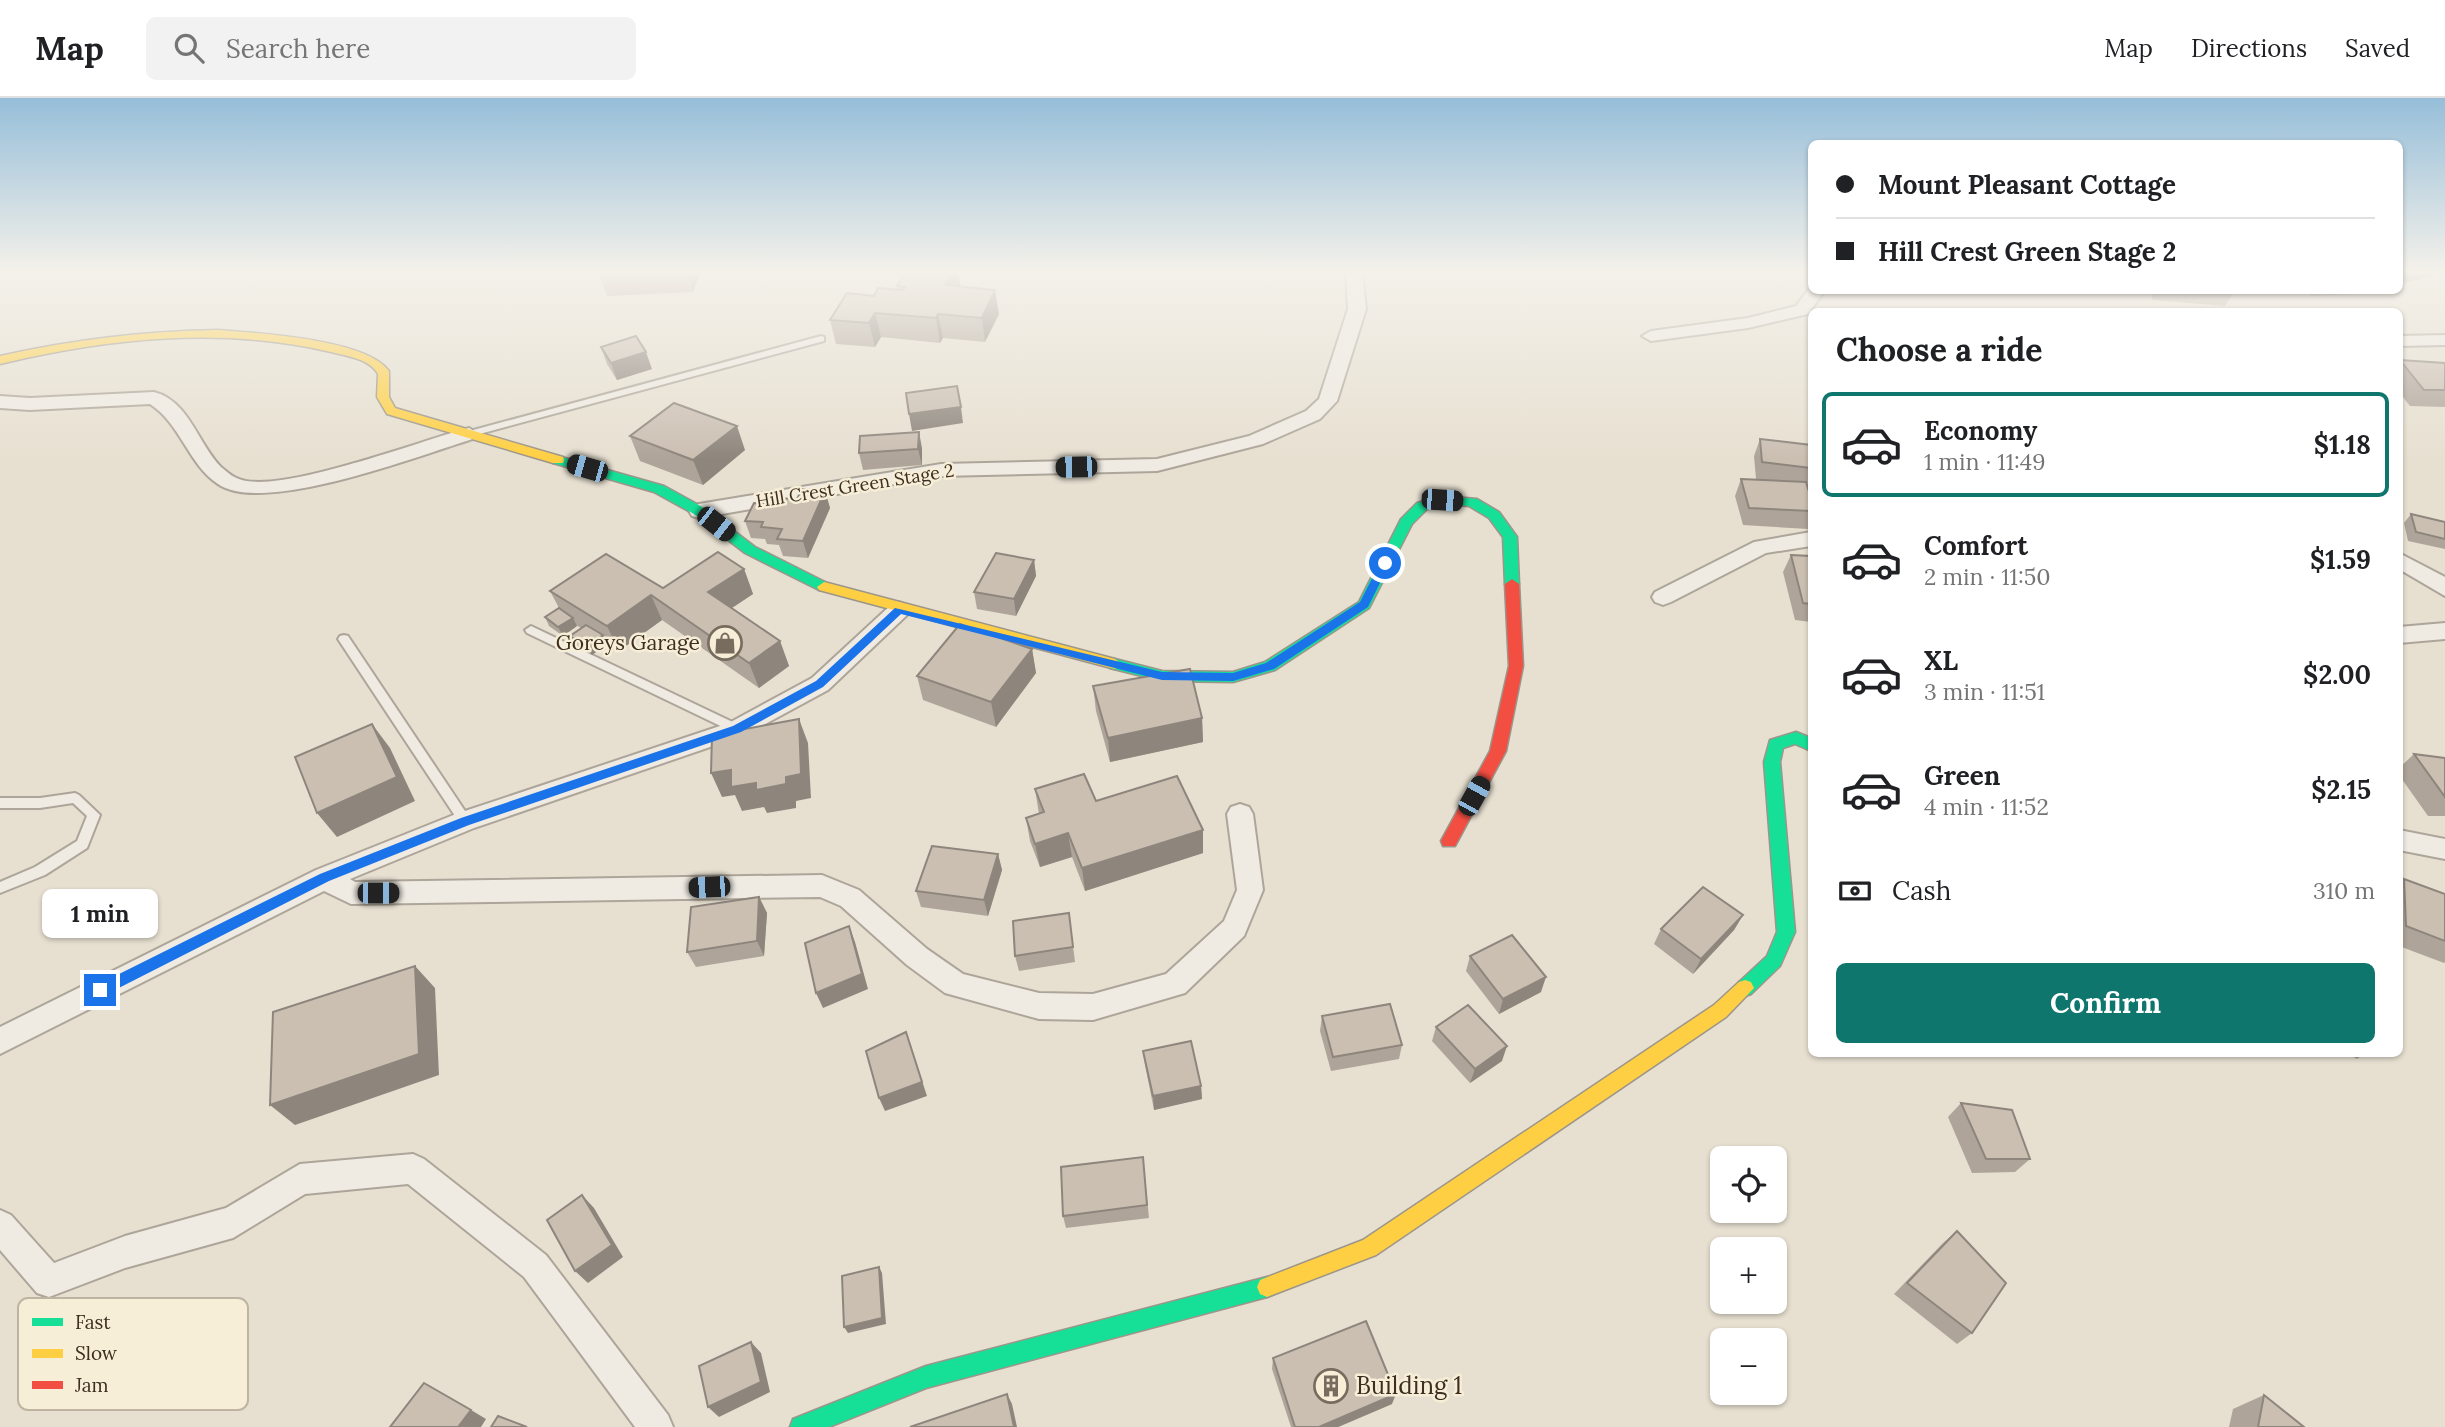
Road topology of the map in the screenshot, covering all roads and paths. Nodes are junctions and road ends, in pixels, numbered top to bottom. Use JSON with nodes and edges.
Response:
{"nodes":[{"id":1,"x":1349,"y":335,"type":"edge"},
{"id":2,"x":1658,"y":335,"type":"edge"},
{"id":3,"x":1651,"y":336,"type":"dead end"},
{"id":4,"x":821,"y":339,"type":"dead end"},
{"id":5,"x":2403,"y":341,"type":"edge"},
{"id":6,"x":2445,"y":341,"type":"edge"},
{"id":7,"x":0,"y":360,"type":"edge"},
{"id":8,"x":0,"y":401,"type":"edge"},
{"id":9,"x":469,"y":434,"type":"junction"},
{"id":10,"x":699,"y":511,"type":"junction"},
{"id":11,"x":1808,"y":539,"type":"edge"},
{"id":12,"x":2403,"y":562,"type":"edge"},
{"id":13,"x":2445,"y":589,"type":"edge"},
{"id":14,"x":1662,"y":597,"type":"dead end"},
{"id":15,"x":899,"y":610,"type":"junction"},
{"id":16,"x":531,"y":630,"type":"dead end"},
{"id":17,"x":2445,"y":631,"type":"edge"},
{"id":18,"x":2403,"y":635,"type":"edge"},
{"id":19,"x":344,"y":639,"type":"dead end"},
{"id":20,"x":737,"y":729,"type":"junction"},
{"id":21,"x":1808,"y":744,"type":"edge"},
{"id":22,"x":0,"y":803,"type":"edge"},
{"id":23,"x":1240,"y":814,"type":"dead end"},
{"id":24,"x":465,"y":821,"type":"junction"},
{"id":25,"x":1448,"y":841,"type":"dead end"},
{"id":26,"x":2403,"y":841,"type":"edge"},
{"id":27,"x":2445,"y":849,"type":"edge"},
{"id":28,"x":325,"y":878,"type":"junction"},
{"id":29,"x":0,"y":888,"type":"edge"},
{"id":30,"x":0,"y":1041,"type":"edge"},
{"id":31,"x":0,"y":1226,"type":"edge"},
{"id":32,"x":656,"y":1427,"type":"edge"},
{"id":33,"x":801,"y":1427,"type":"edge"}],
"edges":[{"from":1,"to":10,"type":"street","name":"Hill Crest Green Stage 2"},
{"from":2,"to":3,"type":"street"},
{"from":4,"to":9,"type":"lane"},
{"from":5,"to":6,"type":"street"},
{"from":7,"to":9,"type":"street"},
{"from":8,"to":9,"type":"street"},
{"from":9,"to":10,"type":"street"},
{"from":10,"to":15,"type":"street"},
{"from":11,"to":14,"type":"street"},
{"from":12,"to":13,"type":"street"},
{"from":15,"to":20,"type":"street"},
{"from":15,"to":25,"type":"street"},
{"from":16,"to":20,"type":"lane"},
{"from":17,"to":18,"type":"street"},
{"from":19,"to":24,"type":"lane"},
{"from":20,"to":24,"type":"street"},
{"from":21,"to":33,"type":"street"},
{"from":22,"to":29,"type":"lane"},
{"from":23,"to":28,"type":"street"},
{"from":24,"to":28,"type":"street"},
{"from":26,"to":27,"type":"street"},
{"from":28,"to":30,"type":"street"},
{"from":31,"to":32,"type":"street"}]}
